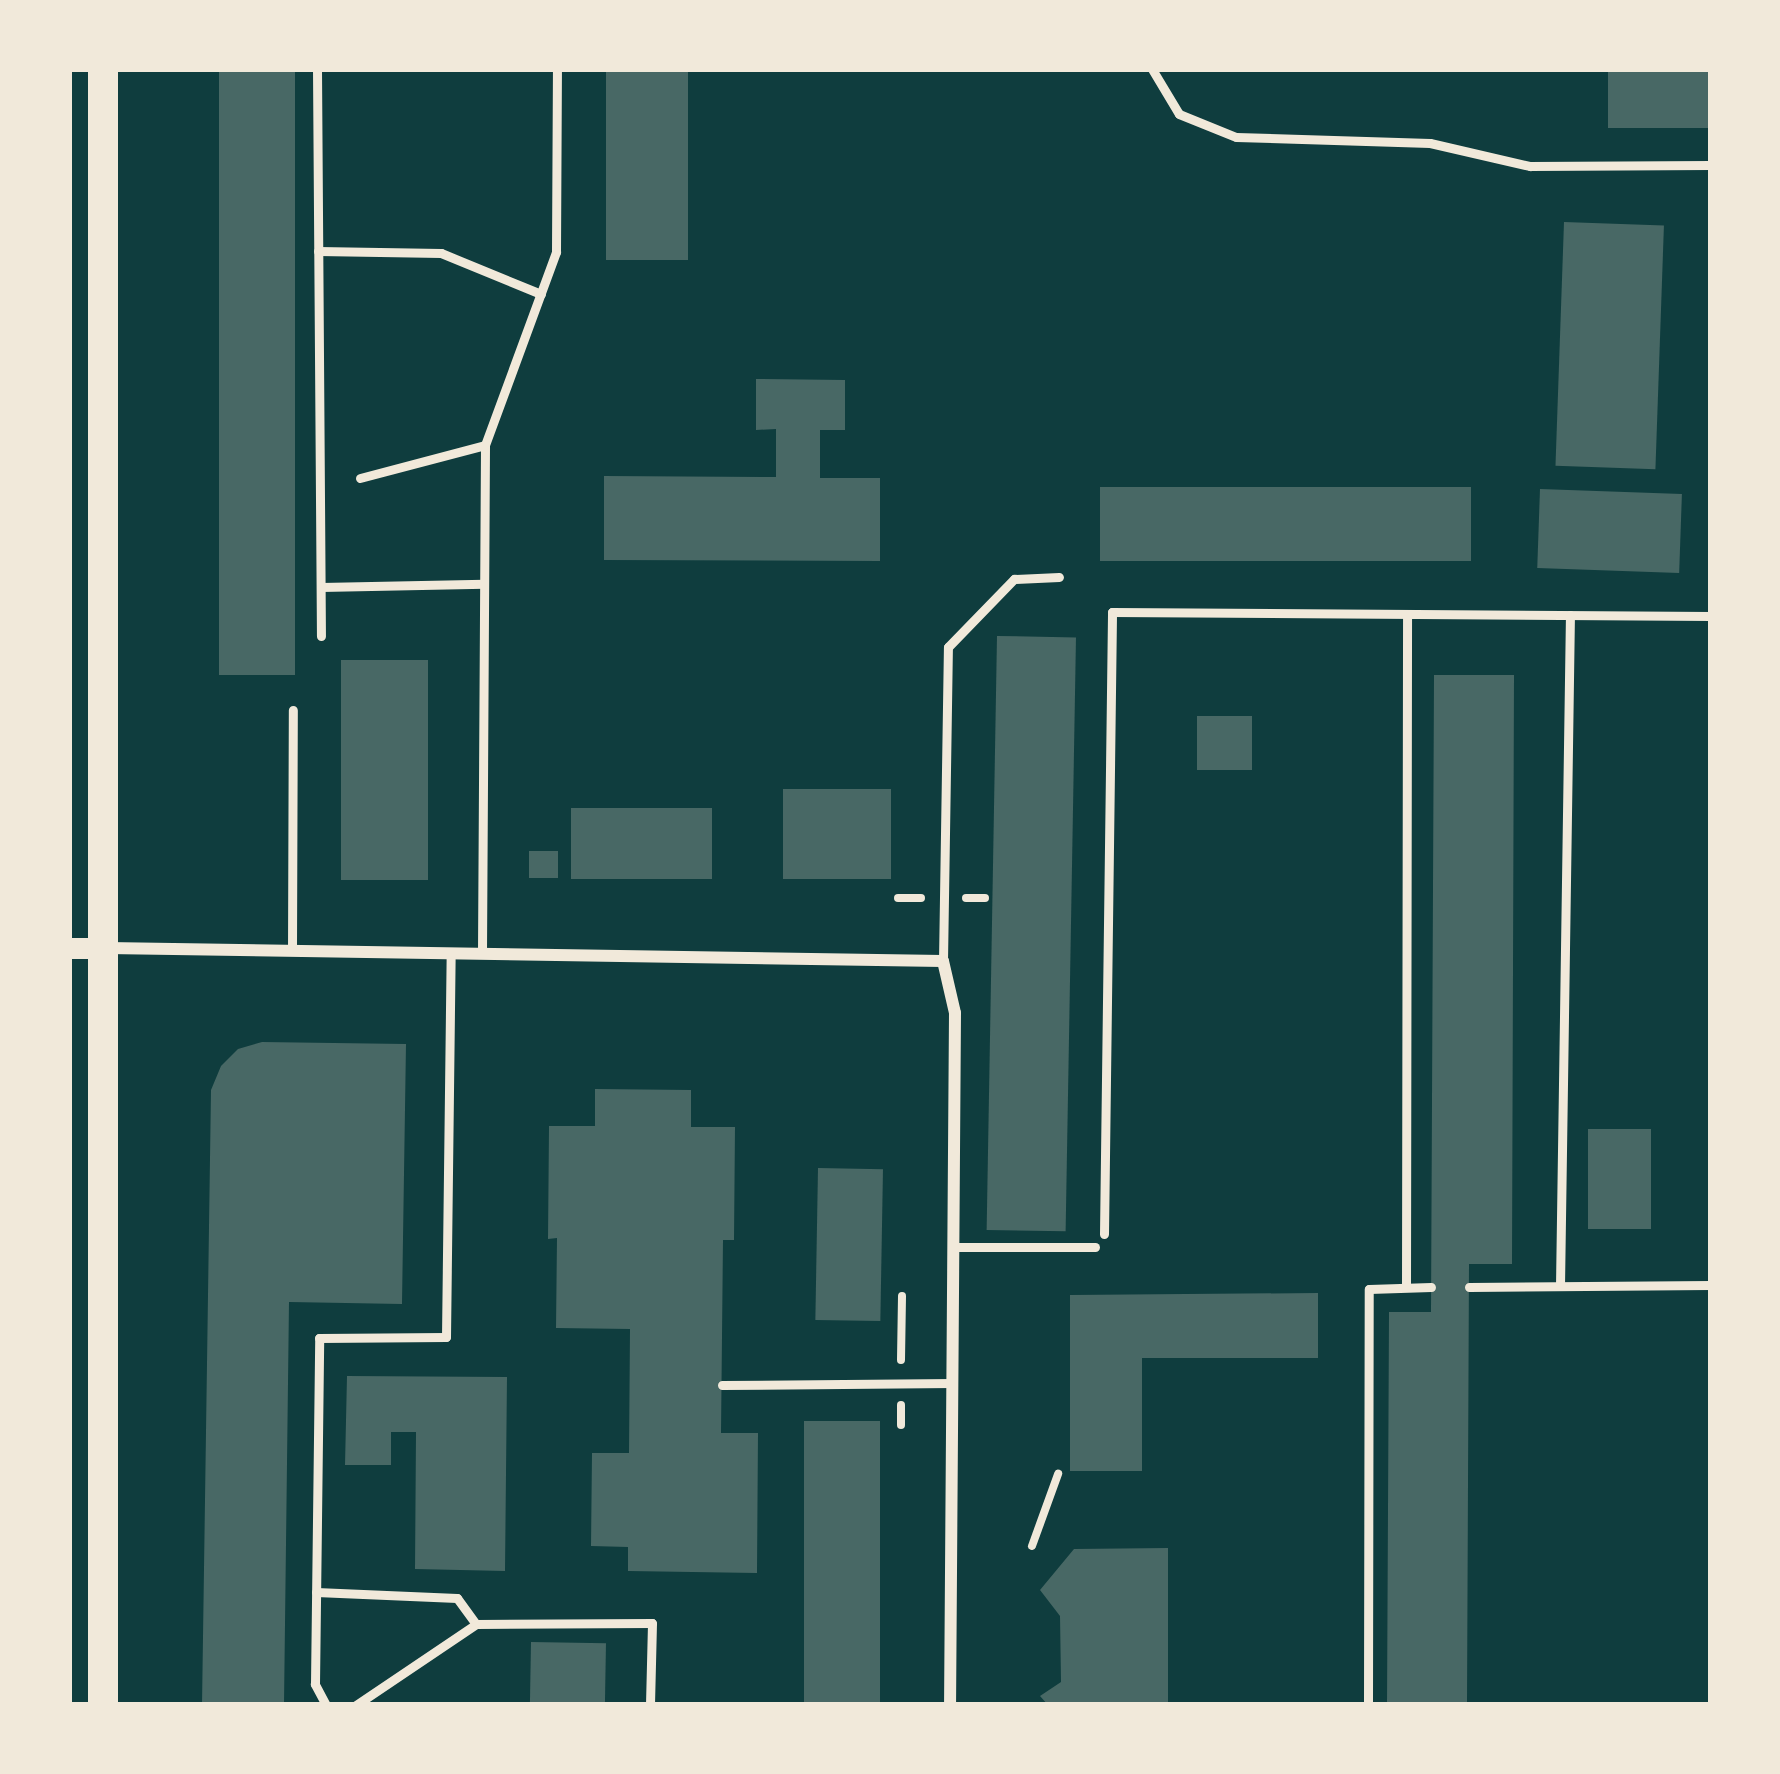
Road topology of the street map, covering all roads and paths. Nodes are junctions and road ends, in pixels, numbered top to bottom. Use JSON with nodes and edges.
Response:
{"nodes":[{"id":1,"x":103,"y":69,"type":"edge"},
{"id":2,"x":317,"y":69,"type":"edge"},
{"id":3,"x":557,"y":69,"type":"edge"},
{"id":4,"x":1152,"y":69,"type":"edge"},
{"id":5,"x":1711,"y":165,"type":"edge"},
{"id":6,"x":318,"y":251,"type":"junction"},
{"id":7,"x":541,"y":294,"type":"junction"},
{"id":8,"x":485,"y":445,"type":"junction"},
{"id":9,"x":360,"y":478,"type":"dead end"},
{"id":10,"x":1059,"y":577,"type":"dead end"},
{"id":11,"x":484,"y":584,"type":"junction"},
{"id":12,"x":321,"y":587,"type":"junction"},
{"id":13,"x":1407,"y":614,"type":"junction"},
{"id":14,"x":1570,"y":615,"type":"junction"},
{"id":15,"x":1711,"y":616,"type":"edge"},
{"id":16,"x":321,"y":636,"type":"dead end"},
{"id":17,"x":293,"y":710,"type":"dead end"},
{"id":18,"x":84,"y":948,"type":"edge"},
{"id":19,"x":292,"y":950,"type":"junction"},
{"id":20,"x":451,"y":952,"type":"junction"},
{"id":21,"x":482,"y":952,"type":"junction"},
{"id":22,"x":943,"y":961,"type":"junction"},
{"id":23,"x":1104,"y":1234,"type":"dead end"},
{"id":24,"x":953,"y":1247,"type":"junction"},
{"id":25,"x":1095,"y":1247,"type":"dead end"},
{"id":26,"x":1560,"y":1286,"type":"junction"},
{"id":27,"x":1711,"y":1286,"type":"edge"},
{"id":28,"x":1406,"y":1287,"type":"junction"},
{"id":29,"x":1431,"y":1287,"type":"dead end"},
{"id":30,"x":1468,"y":1287,"type":"dead end"},
{"id":31,"x":953,"y":1382,"type":"junction"},
{"id":32,"x":722,"y":1385,"type":"dead end"},
{"id":33,"x":1058,"y":1474,"type":"dead end"},
{"id":34,"x":1032,"y":1546,"type":"dead end"},
{"id":35,"x":316,"y":1592,"type":"junction"},
{"id":36,"x":476,"y":1624,"type":"junction"},
{"id":37,"x":103,"y":1705,"type":"edge"},
{"id":38,"x":326,"y":1705,"type":"edge"},
{"id":39,"x":356,"y":1705,"type":"edge"},
{"id":40,"x":650,"y":1705,"type":"edge"},
{"id":41,"x":950,"y":1705,"type":"edge"},
{"id":42,"x":1368,"y":1705,"type":"edge"}],
"edges":[{"from":1,"to":18,"type":"main road"},
{"from":2,"to":6,"type":"lane"},
{"from":3,"to":7,"type":"lane"},
{"from":4,"to":5,"type":"lane"},
{"from":6,"to":7,"type":"lane"},
{"from":6,"to":12,"type":"lane"},
{"from":7,"to":8,"type":"lane"},
{"from":8,"to":9,"type":"lane"},
{"from":8,"to":11,"type":"lane"},
{"from":10,"to":22,"type":"lane"},
{"from":11,"to":12,"type":"lane"},
{"from":11,"to":21,"type":"lane"},
{"from":12,"to":16,"type":"lane"},
{"from":13,"to":14,"type":"lane"},
{"from":13,"to":23,"type":"lane"},
{"from":13,"to":28,"type":"lane"},
{"from":14,"to":15,"type":"lane"},
{"from":14,"to":26,"type":"lane"},
{"from":17,"to":19,"type":"lane"},
{"from":18,"to":19,"type":"street"},
{"from":18,"to":37,"type":"main road"},
{"from":19,"to":20,"type":"street"},
{"from":20,"to":21,"type":"street"},
{"from":20,"to":35,"type":"lane"},
{"from":21,"to":22,"type":"street"},
{"from":22,"to":24,"type":"street"},
{"from":24,"to":25,"type":"lane"},
{"from":24,"to":31,"type":"street"},
{"from":26,"to":27,"type":"lane"},
{"from":26,"to":30,"type":"lane"},
{"from":28,"to":29,"type":"lane"},
{"from":28,"to":42,"type":"lane"},
{"from":31,"to":32,"type":"lane"},
{"from":31,"to":41,"type":"street"},
{"from":33,"to":34,"type":"path"},
{"from":35,"to":36,"type":"lane"},
{"from":35,"to":38,"type":"lane"},
{"from":36,"to":39,"type":"lane"},
{"from":36,"to":40,"type":"lane"}]}
